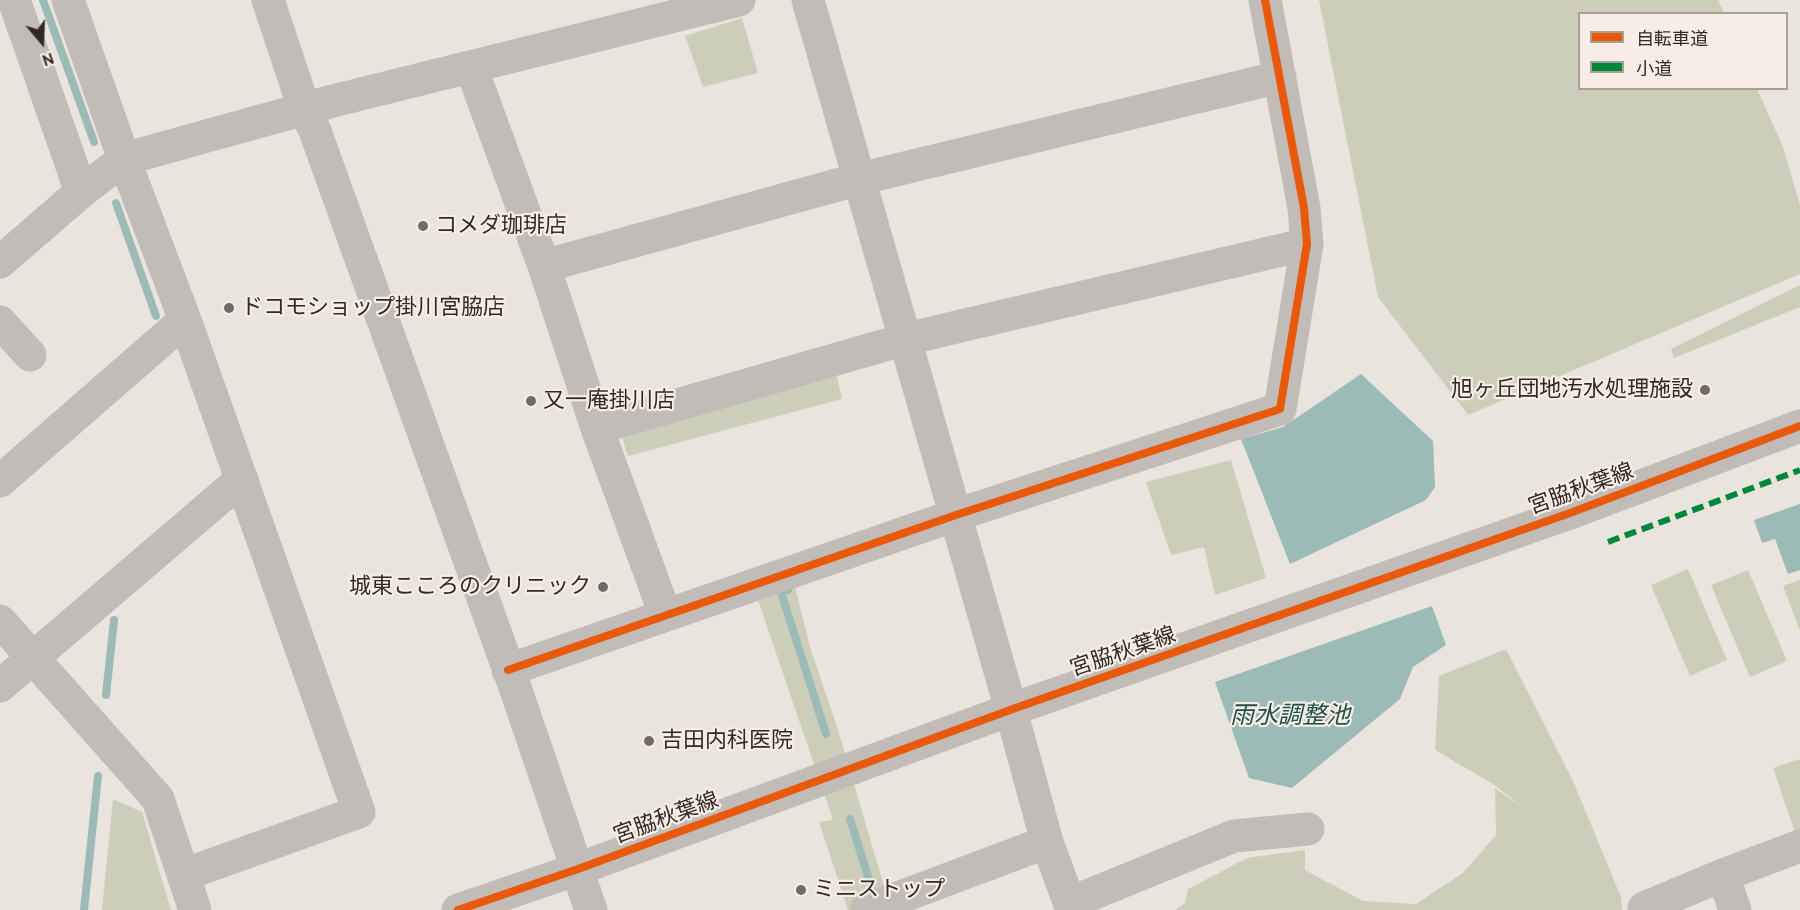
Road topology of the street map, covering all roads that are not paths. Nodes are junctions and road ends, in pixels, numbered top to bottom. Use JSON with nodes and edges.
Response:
{"nodes":[{"id":1,"x":14,"y":0,"type":"edge"},
{"id":2,"x":68,"y":0,"type":"edge"},
{"id":3,"x":268,"y":0,"type":"edge"},
{"id":4,"x":739,"y":0,"type":"edge"},
{"id":5,"x":808,"y":0,"type":"edge"},
{"id":6,"x":1265,"y":0,"type":"edge"},
{"id":7,"x":471,"y":67,"type":"junction"},
{"id":8,"x":1280,"y":77,"type":"junction"},
{"id":9,"x":304,"y":108,"type":"junction"},
{"id":10,"x":124,"y":159,"type":"junction"},
{"id":11,"x":859,"y":179,"type":"junction"},
{"id":12,"x":81,"y":192,"type":"junction"},
{"id":13,"x":1307,"y":244,"type":"junction"},
{"id":14,"x":0,"y":262,"type":"edge"},
{"id":15,"x":544,"y":266,"type":"junction"},
{"id":16,"x":185,"y":320,"type":"junction"},
{"id":17,"x":0,"y":322,"type":"edge"},
{"id":18,"x":906,"y":339,"type":"junction"},
{"id":19,"x":30,"y":356,"type":"dead end"},
{"id":20,"x":1800,"y":426,"type":"edge"},
{"id":21,"x":597,"y":428,"type":"junction"},
{"id":22,"x":242,"y":479,"type":"junction"},
{"id":23,"x":0,"y":481,"type":"edge"},
{"id":24,"x":956,"y":515,"type":"junction"},
{"id":25,"x":666,"y":614,"type":"junction"},
{"id":26,"x":0,"y":621,"type":"edge"},
{"id":27,"x":33,"y":657,"type":"junction"},
{"id":28,"x":508,"y":670,"type":"junction"},
{"id":29,"x":0,"y":686,"type":"edge"},
{"id":30,"x":1010,"y":710,"type":"junction"},
{"id":31,"x":1308,"y":829,"type":"dead end"},
{"id":32,"x":1047,"y":842,"type":"junction"},
{"id":33,"x":1800,"y":846,"type":"edge"},
{"id":34,"x":578,"y":869,"type":"junction"},
{"id":35,"x":183,"y":875,"type":"junction"},
{"id":36,"x":1723,"y":875,"type":"junction"},
{"id":37,"x":885,"y":907,"type":"edge"},
{"id":38,"x":1071,"y":907,"type":"edge"},
{"id":39,"x":195,"y":910,"type":"edge"},
{"id":40,"x":458,"y":910,"type":"edge"},
{"id":41,"x":591,"y":910,"type":"edge"},
{"id":42,"x":1644,"y":910,"type":"edge"},
{"id":43,"x":1735,"y":910,"type":"edge"}],
"edges":[{"from":1,"to":12,"type":"street"},
{"from":2,"to":10,"type":"street"},
{"from":3,"to":9,"type":"street"},
{"from":4,"to":7,"type":"street"},
{"from":5,"to":11,"type":"street"},
{"from":6,"to":8,"type":"street"},
{"from":7,"to":9,"type":"street"},
{"from":7,"to":15,"type":"street"},
{"from":8,"to":11,"type":"street"},
{"from":8,"to":13,"type":"street"},
{"from":9,"to":10,"type":"street"},
{"from":9,"to":28,"type":"street"},
{"from":10,"to":12,"type":"street"},
{"from":10,"to":16,"type":"street"},
{"from":11,"to":15,"type":"street"},
{"from":11,"to":18,"type":"street"},
{"from":12,"to":14,"type":"street"},
{"from":13,"to":18,"type":"street"},
{"from":13,"to":24,"type":"street"},
{"from":15,"to":21,"type":"street"},
{"from":16,"to":22,"type":"street"},
{"from":16,"to":23,"type":"street"},
{"from":17,"to":19,"type":"street"},
{"from":18,"to":21,"type":"street"},
{"from":18,"to":24,"type":"street"},
{"from":20,"to":30,"type":"street","name":"宮脇秋葉線"},
{"from":21,"to":25,"type":"street"},
{"from":22,"to":27,"type":"street"},
{"from":22,"to":35,"type":"street"},
{"from":24,"to":25,"type":"street"},
{"from":24,"to":30,"type":"street"},
{"from":25,"to":28,"type":"street"},
{"from":26,"to":27,"type":"street"},
{"from":27,"to":29,"type":"street"},
{"from":27,"to":35,"type":"street"},
{"from":28,"to":34,"type":"street"},
{"from":30,"to":32,"type":"street"},
{"from":30,"to":34,"type":"street","name":"宮脇秋葉線"},
{"from":31,"to":38,"type":"street"},
{"from":32,"to":37,"type":"street"},
{"from":32,"to":38,"type":"street"},
{"from":33,"to":36,"type":"street"},
{"from":34,"to":40,"type":"street","name":"宮脇秋葉線"},
{"from":34,"to":41,"type":"street"},
{"from":35,"to":39,"type":"street"},
{"from":36,"to":42,"type":"street"},
{"from":36,"to":43,"type":"street"}]}
